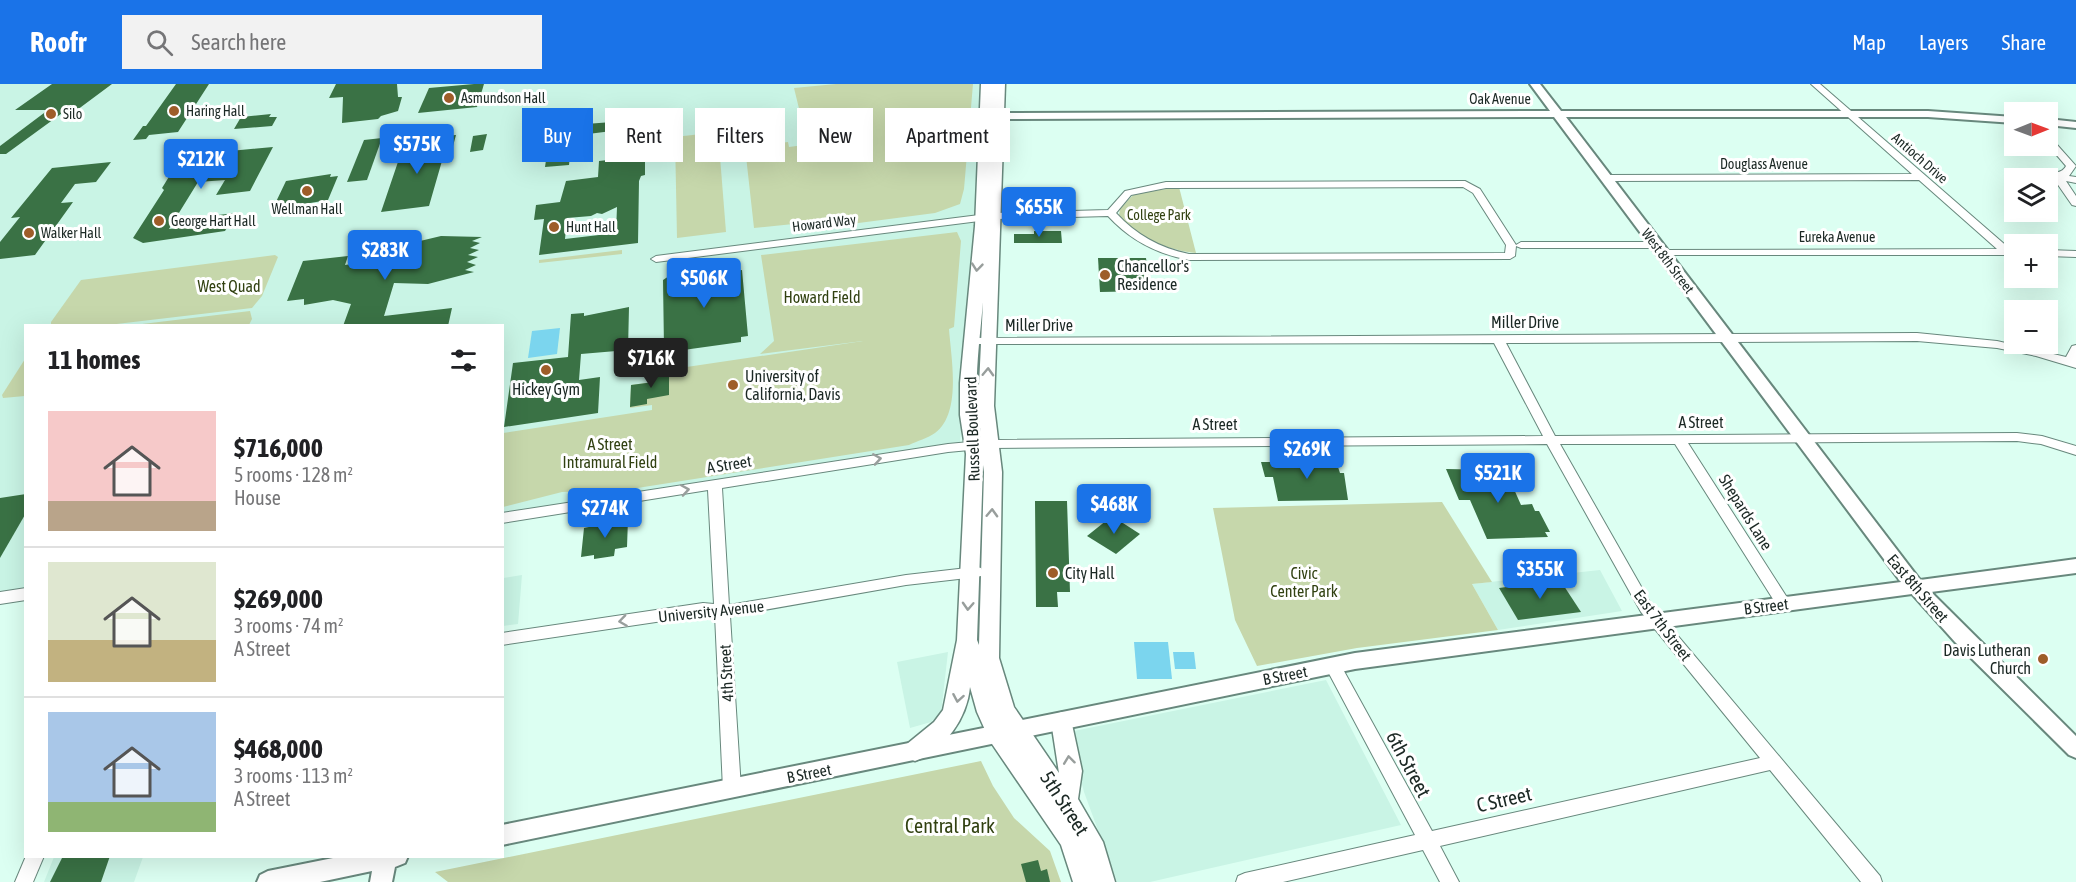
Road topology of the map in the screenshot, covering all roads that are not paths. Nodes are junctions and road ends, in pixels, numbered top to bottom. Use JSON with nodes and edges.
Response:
{"nodes":[{"id":1,"x":987,"y":84,"type":"edge"},
{"id":2,"x":999,"y":84,"type":"edge"},
{"id":3,"x":1535,"y":84,"type":"edge"},
{"id":4,"x":1815,"y":84,"type":"edge"},
{"id":5,"x":991,"y":108,"type":"edge"},
{"id":6,"x":994,"y":108,"type":"edge"},
{"id":7,"x":1849,"y":113,"type":"junction"},
{"id":8,"x":1558,"y":114,"type":"junction"},
{"id":9,"x":1010,"y":116,"type":"edge"},
{"id":10,"x":2004,"y":119,"type":"edge"},
{"id":11,"x":2058,"y":123,"type":"edge"},
{"id":12,"x":2076,"y":125,"type":"edge"},
{"id":13,"x":2058,"y":151,"type":"edge"},
{"id":14,"x":991,"y":162,"type":"edge"},
{"id":15,"x":1922,"y":177,"type":"junction"},
{"id":16,"x":2058,"y":177,"type":"junction"},
{"id":17,"x":1606,"y":178,"type":"junction"},
{"id":18,"x":2076,"y":180,"type":"edge"},
{"id":19,"x":2076,"y":203,"type":"edge"},
{"id":20,"x":1111,"y":213,"type":"junction"},
{"id":21,"x":989,"y":217,"type":"junction"},
{"id":22,"x":1521,"y":245,"type":"dead end"},
{"id":23,"x":2004,"y":246,"type":"edge"},
{"id":24,"x":1657,"y":249,"type":"junction"},
{"id":25,"x":2004,"y":252,"type":"edge"},
{"id":26,"x":2058,"y":253,"type":"edge"},
{"id":27,"x":2076,"y":254,"type":"edge"},
{"id":28,"x":656,"y":259,"type":"dead end"},
{"id":29,"x":1725,"y":338,"type":"junction"},
{"id":30,"x":1498,"y":339,"type":"junction"},
{"id":31,"x":980,"y":342,"type":"junction"},
{"id":32,"x":2076,"y":349,"type":"edge"},
{"id":33,"x":2072,"y":363,"type":"edge"},
{"id":34,"x":1800,"y":438,"type":"junction"},
{"id":35,"x":1551,"y":440,"type":"junction"},
{"id":36,"x":1679,"y":440,"type":"junction"},
{"id":37,"x":982,"y":445,"type":"junction"},
{"id":38,"x":2076,"y":451,"type":"edge"},
{"id":39,"x":715,"y":485,"type":"junction"},
{"id":40,"x":504,"y":518,"type":"edge"},
{"id":41,"x":2076,"y":566,"type":"edge"},
{"id":42,"x":970,"y":572,"type":"junction"},
{"id":43,"x":990,"y":572,"type":"junction"},
{"id":44,"x":1914,"y":586,"type":"junction"},
{"id":45,"x":24,"y":594,"type":"edge"},
{"id":46,"x":0,"y":598,"type":"edge"},
{"id":47,"x":1783,"y":603,"type":"junction"},
{"id":48,"x":722,"y":611,"type":"junction"},
{"id":49,"x":1656,"y":621,"type":"junction"},
{"id":50,"x":504,"y":639,"type":"edge"},
{"id":51,"x":967,"y":640,"type":"junction"},
{"id":52,"x":1333,"y":666,"type":"junction"},
{"id":53,"x":1062,"y":721,"type":"junction"},
{"id":54,"x":1006,"y":732,"type":"junction"},
{"id":55,"x":2076,"y":749,"type":"edge"},
{"id":56,"x":915,"y":751,"type":"junction"},
{"id":57,"x":1774,"y":762,"type":"junction"},
{"id":58,"x":732,"y":789,"type":"junction"},
{"id":59,"x":1066,"y":799,"type":"junction"},
{"id":60,"x":504,"y":835,"type":"edge"},
{"id":61,"x":1427,"y":840,"type":"junction"},
{"id":62,"x":34,"y":858,"type":"edge"},
{"id":63,"x":384,"y":858,"type":"edge"},
{"id":64,"x":389,"y":858,"type":"edge"},
{"id":65,"x":24,"y":882,"type":"edge"},
{"id":66,"x":268,"y":882,"type":"edge"},
{"id":67,"x":381,"y":882,"type":"edge"},
{"id":68,"x":1086,"y":882,"type":"edge"},
{"id":69,"x":1103,"y":882,"type":"edge"},
{"id":70,"x":1245,"y":882,"type":"edge"},
{"id":71,"x":1450,"y":882,"type":"edge"},
{"id":72,"x":1873,"y":882,"type":"edge"}],
"edges":[{"from":1,"to":5,"type":"main road","name":"Russell Boulevard"},
{"from":2,"to":6,"type":"main road","name":"Russell Boulevard"},
{"from":3,"to":8,"type":"street","name":"West 8th Street"},
{"from":4,"to":7,"type":"street","name":"Antioch Drive"},
{"from":7,"to":8,"type":"street","name":"Oak Avenue"},
{"from":7,"to":10,"type":"street","name":"Oak Avenue"},
{"from":7,"to":15,"type":"street","name":"Antioch Drive"},
{"from":8,"to":9,"type":"street","name":"Oak Avenue"},
{"from":8,"to":17,"type":"street","name":"West 8th Street"},
{"from":11,"to":12,"type":"street"},
{"from":13,"to":16,"type":"street"},
{"from":14,"to":21,"type":"main road","name":"Russell Boulevard"},
{"from":15,"to":17,"type":"street","name":"Douglass Avenue"},
{"from":15,"to":23,"type":"street","name":"Antioch Drive"},
{"from":16,"to":18,"type":"street"},
{"from":16,"to":19,"type":"street"},
{"from":17,"to":24,"type":"street","name":"West 8th Street"},
{"from":20,"to":20,"type":"street"},
{"from":20,"to":21,"type":"street"},
{"from":21,"to":28,"type":"street","name":"Howard Way"},
{"from":21,"to":31,"type":"main road","name":"Russell Boulevard"},
{"from":22,"to":24,"type":"street","name":"Eureka Avenue"},
{"from":24,"to":25,"type":"street","name":"Eureka Avenue"},
{"from":24,"to":29,"type":"street","name":"West 8th Street"},
{"from":26,"to":27,"type":"street"},
{"from":29,"to":30,"type":"street","name":"Miller Drive"},
{"from":29,"to":33,"type":"street","name":"Miller Drive"},
{"from":29,"to":34,"type":"street","name":"West 8th Street"},
{"from":30,"to":31,"type":"street","name":"Miller Drive"},
{"from":30,"to":35,"type":"street","name":"East 7th Street"},
{"from":31,"to":37,"type":"main road","name":"Russell Boulevard"},
{"from":32,"to":33,"type":"street"},
{"from":34,"to":36,"type":"street","name":"A Street"},
{"from":34,"to":38,"type":"street","name":"A Street"},
{"from":34,"to":44,"type":"street","name":"East 8th Street"},
{"from":35,"to":36,"type":"street","name":"A Street"},
{"from":35,"to":37,"type":"street","name":"A Street"},
{"from":35,"to":49,"type":"street","name":"East 7th Street"},
{"from":36,"to":47,"type":"street","name":"Shepards Lane"},
{"from":39,"to":37,"type":"street","name":"A Street","one_way":true},
{"from":37,"to":42,"type":"main road","name":"Russell Boulevard"},
{"from":43,"to":37,"type":"main road","name":"Russell Boulevard","one_way":true},
{"from":40,"to":39,"type":"street","name":"A Street","one_way":true},
{"from":39,"to":48,"type":"street","name":"4th Street"},
{"from":41,"to":44,"type":"street","name":"B Street"},
{"from":42,"to":43,"type":"street","name":"University Avenue"},
{"from":42,"to":48,"type":"street","name":"University Avenue"},
{"from":42,"to":51,"type":"main road","name":"Russell Boulevard","one_way":true},
{"from":43,"to":54,"type":"main road","name":"Russell Boulevard"},
{"from":44,"to":47,"type":"street","name":"B Street"},
{"from":44,"to":55,"type":"street","name":"East 8th Street"},
{"from":45,"to":46,"type":"street"},
{"from":47,"to":49,"type":"street","name":"B Street"},
{"from":48,"to":50,"type":"street","name":"University Avenue","one_way":true},
{"from":48,"to":58,"type":"street","name":"4th Street"},
{"from":49,"to":52,"type":"street","name":"B Street"},
{"from":49,"to":57,"type":"street","name":"East 7th Street"},
{"from":51,"to":54,"type":"main road","name":"Russell Boulevard"},
{"from":51,"to":56,"type":"main road","one_way":true},
{"from":52,"to":53,"type":"street","name":"B Street"},
{"from":52,"to":61,"type":"street","name":"6th Street"},
{"from":53,"to":54,"type":"street","name":"B Street"},
{"from":59,"to":53,"type":"main road","one_way":true},
{"from":54,"to":56,"type":"street","name":"B Street"},
{"from":54,"to":59,"type":"main road","name":"5th Street"},
{"from":54,"to":68,"type":"main road","name":"5th Street"},
{"from":56,"to":58,"type":"street","name":"B Street"},
{"from":57,"to":61,"type":"street","name":"C Street"},
{"from":57,"to":72,"type":"street","name":"East 7th Street"},
{"from":58,"to":60,"type":"street","name":"B Street"},
{"from":59,"to":69,"type":"main road","name":"5th Street"},
{"from":61,"to":70,"type":"street","name":"C Street"},
{"from":61,"to":71,"type":"street","name":"6th Street"},
{"from":62,"to":65,"type":"street"},
{"from":63,"to":66,"type":"street"},
{"from":64,"to":67,"type":"street"}]}
